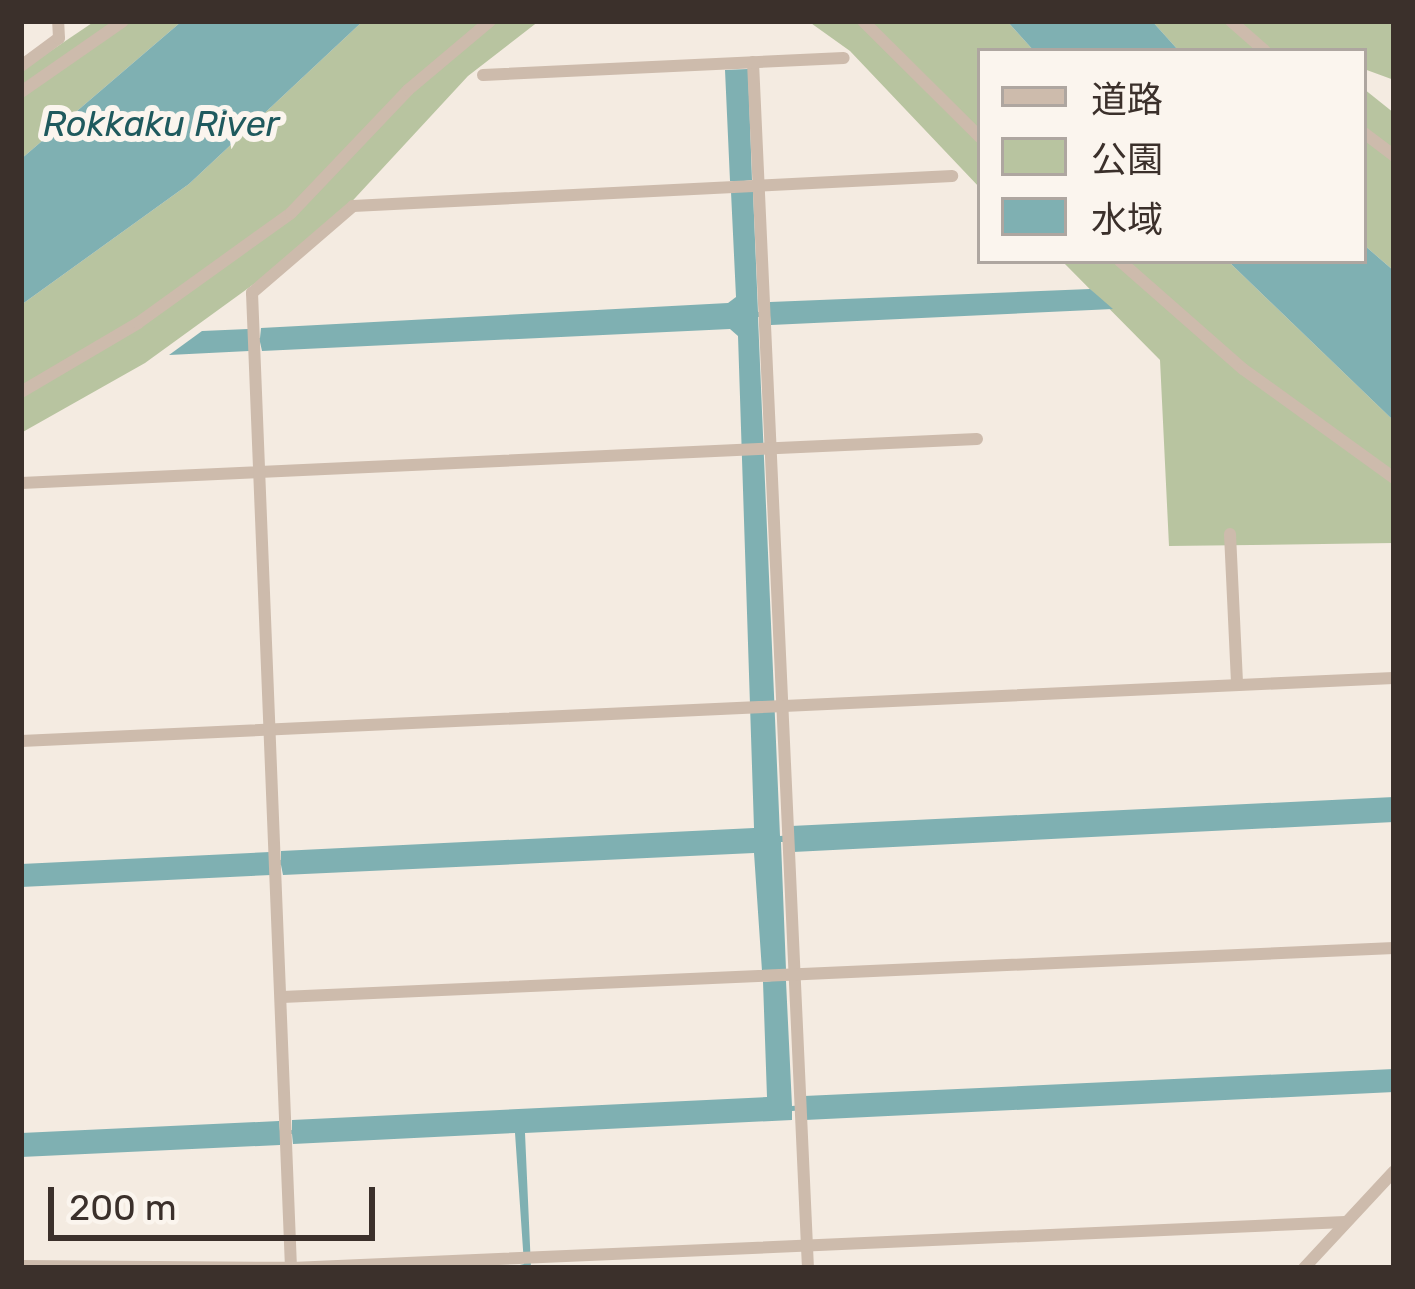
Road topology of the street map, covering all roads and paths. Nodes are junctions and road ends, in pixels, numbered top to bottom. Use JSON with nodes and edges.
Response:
{"nodes":[{"id":1,"x":58,"y":21,"type":"edge"},
{"id":2,"x":123,"y":21,"type":"edge"},
{"id":3,"x":490,"y":21,"type":"edge"},
{"id":4,"x":863,"y":21,"type":"edge"},
{"id":5,"x":1232,"y":21,"type":"edge"},
{"id":6,"x":1261,"y":48,"type":"edge"},
{"id":7,"x":844,"y":58,"type":"dead end"},
{"id":8,"x":753,"y":62,"type":"junction"},
{"id":9,"x":21,"y":67,"type":"edge"},
{"id":10,"x":483,"y":75,"type":"dead end"},
{"id":11,"x":21,"y":92,"type":"edge"},
{"id":12,"x":977,"y":134,"type":"edge"},
{"id":13,"x":1367,"y":135,"type":"edge"},
{"id":14,"x":1394,"y":156,"type":"edge"},
{"id":15,"x":952,"y":176,"type":"dead end"},
{"id":16,"x":747,"y":185,"type":"junction"},
{"id":17,"x":1123,"y":264,"type":"edge"},
{"id":18,"x":21,"y":392,"type":"edge"},
{"id":19,"x":977,"y":440,"type":"dead end"},
{"id":20,"x":759,"y":449,"type":"junction"},
{"id":21,"x":261,"y":472,"type":"junction"},
{"id":22,"x":1394,"y":478,"type":"edge"},
{"id":23,"x":21,"y":483,"type":"edge"},
{"id":24,"x":1230,"y":534,"type":"dead end"},
{"id":25,"x":1394,"y":678,"type":"edge"},
{"id":26,"x":1237,"y":684,"type":"junction"},
{"id":27,"x":770,"y":706,"type":"junction"},
{"id":28,"x":272,"y":730,"type":"junction"},
{"id":29,"x":21,"y":741,"type":"edge"},
{"id":30,"x":1394,"y":948,"type":"edge"},
{"id":31,"x":781,"y":976,"type":"junction"},
{"id":32,"x":282,"y":997,"type":"junction"},
{"id":33,"x":1394,"y":1171,"type":"edge"},
{"id":34,"x":1346,"y":1222,"type":"junction"},
{"id":35,"x":807,"y":1245,"type":"junction"},
{"id":36,"x":21,"y":1266,"type":"edge"},
{"id":37,"x":290,"y":1268,"type":"edge"},
{"id":38,"x":808,"y":1268,"type":"edge"},
{"id":39,"x":1304,"y":1268,"type":"edge"}],
"edges":[{"from":1,"to":9,"type":"street"},
{"from":2,"to":11,"type":"street"},
{"from":3,"to":18,"type":"street"},
{"from":4,"to":12,"type":"street"},
{"from":5,"to":6,"type":"street"},
{"from":7,"to":8,"type":"street"},
{"from":8,"to":10,"type":"street"},
{"from":8,"to":16,"type":"street"},
{"from":13,"to":14,"type":"street"},
{"from":15,"to":16,"type":"street"},
{"from":16,"to":20,"type":"street"},
{"from":16,"to":21,"type":"street"},
{"from":17,"to":22,"type":"street"},
{"from":19,"to":20,"type":"street"},
{"from":20,"to":21,"type":"street"},
{"from":20,"to":27,"type":"street"},
{"from":21,"to":23,"type":"street"},
{"from":21,"to":28,"type":"street"},
{"from":24,"to":26,"type":"street"},
{"from":25,"to":26,"type":"street"},
{"from":26,"to":27,"type":"street"},
{"from":27,"to":28,"type":"street"},
{"from":27,"to":31,"type":"street"},
{"from":28,"to":29,"type":"street"},
{"from":28,"to":32,"type":"street"},
{"from":30,"to":31,"type":"street"},
{"from":31,"to":32,"type":"street"},
{"from":31,"to":35,"type":"street"},
{"from":32,"to":37,"type":"street"},
{"from":33,"to":34,"type":"street"},
{"from":34,"to":35,"type":"street"},
{"from":34,"to":39,"type":"street"},
{"from":35,"to":37,"type":"street"},
{"from":35,"to":38,"type":"street"},
{"from":36,"to":37,"type":"street"}]}
